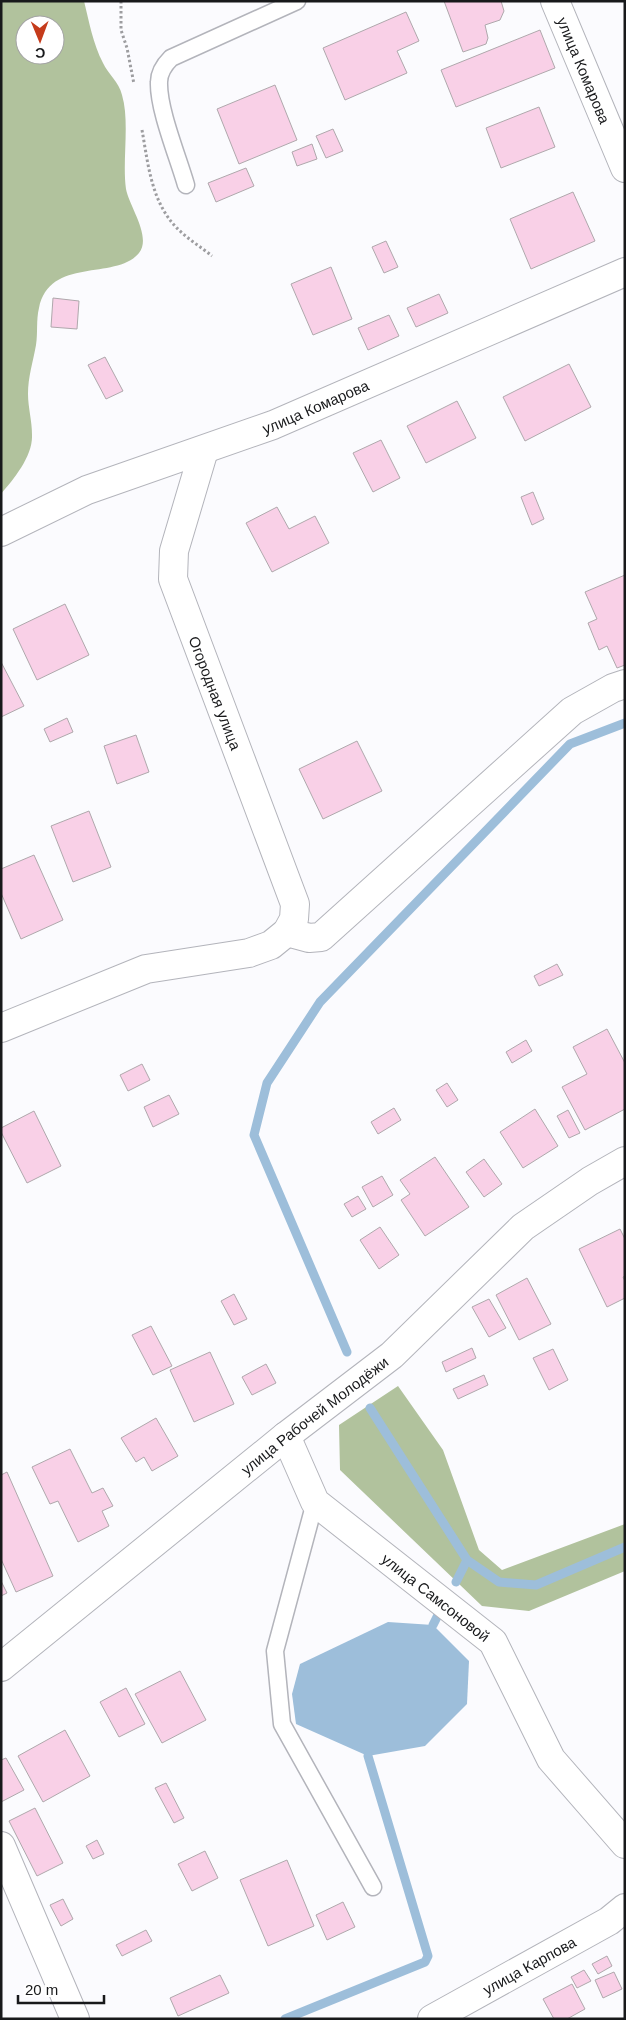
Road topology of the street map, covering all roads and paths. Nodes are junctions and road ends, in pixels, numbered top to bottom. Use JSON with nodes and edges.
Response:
{"nodes":[{"id":1,"x":297,"y":1,"type":"edge"},
{"id":2,"x":555,"y":1,"type":"edge"},
{"id":3,"x":625,"y":168,"type":"edge"},
{"id":4,"x":186,"y":184,"type":"dead end"},
{"id":5,"x":625,"y":272,"type":"edge"},
{"id":6,"x":204,"y":450,"type":"junction"},
{"id":7,"x":1,"y":532,"type":"edge"},
{"id":8,"x":625,"y":684,"type":"edge"},
{"id":9,"x":287,"y":932,"type":"junction"},
{"id":10,"x":1,"y":1028,"type":"edge"},
{"id":11,"x":625,"y":1161,"type":"edge"},
{"id":12,"x":286,"y":1436,"type":"junction"},
{"id":13,"x":315,"y":1502,"type":"junction"},
{"id":14,"x":1,"y":1666,"type":"edge"},
{"id":15,"x":625,"y":1844,"type":"edge"},
{"id":16,"x":1,"y":1846,"type":"edge"},
{"id":17,"x":373,"y":1887,"type":"dead end"},
{"id":18,"x":625,"y":1908,"type":"edge"},
{"id":19,"x":75,"y":2019,"type":"edge"},
{"id":20,"x":432,"y":2019,"type":"edge"}],
"edges":[{"from":1,"to":4,"type":"lane"},
{"from":2,"to":3,"type":"street","name":"улица Комарова"},
{"from":5,"to":6,"type":"street","name":"улица Комарова"},
{"from":6,"to":7,"type":"street","name":"улица Комарова"},
{"from":6,"to":9,"type":"street","name":"Огородная улица"},
{"from":8,"to":9,"type":"street"},
{"from":9,"to":10,"type":"street"},
{"from":11,"to":12,"type":"street","name":"улица Рабочей Молодёжи"},
{"from":12,"to":13,"type":"street","name":"улица Самсоновой"},
{"from":12,"to":14,"type":"street","name":"улица Рабочей Молодёжи"},
{"from":13,"to":15,"type":"street","name":"улица Самсоновой"},
{"from":13,"to":17,"type":"lane"},
{"from":16,"to":19,"type":"street"},
{"from":18,"to":20,"type":"street","name":"улица Карпова"}]}
